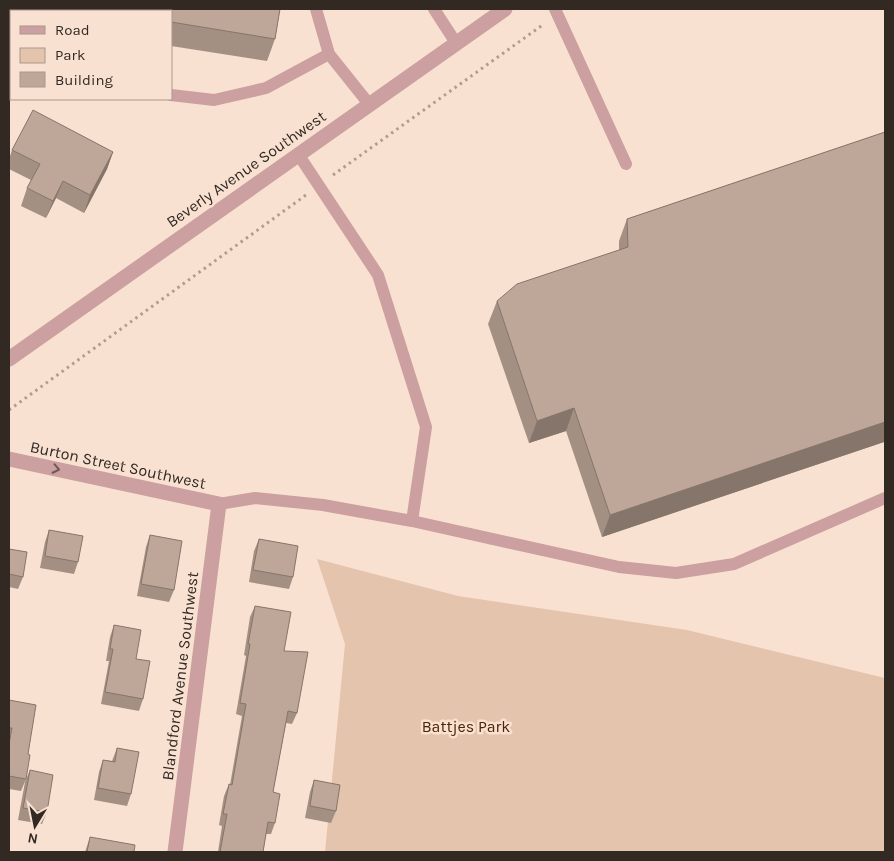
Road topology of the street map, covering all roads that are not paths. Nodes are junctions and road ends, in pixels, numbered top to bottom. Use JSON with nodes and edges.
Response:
{"nodes":[{"id":1,"x":316,"y":9,"type":"edge"},
{"id":2,"x":434,"y":9,"type":"edge"},
{"id":3,"x":505,"y":9,"type":"edge"},
{"id":4,"x":556,"y":12,"type":"edge"},
{"id":5,"x":456,"y":43,"type":"junction"},
{"id":6,"x":329,"y":54,"type":"junction"},
{"id":7,"x":172,"y":95,"type":"edge"},
{"id":8,"x":369,"y":104,"type":"junction"},
{"id":9,"x":298,"y":154,"type":"junction"},
{"id":10,"x":626,"y":164,"type":"dead end"},
{"id":11,"x":9,"y":359,"type":"edge"},
{"id":12,"x":9,"y":459,"type":"edge"},
{"id":13,"x":885,"y":498,"type":"edge"},
{"id":14,"x":220,"y":504,"type":"junction"},
{"id":15,"x":412,"y":521,"type":"junction"},
{"id":16,"x":175,"y":852,"type":"edge"}],
"edges":[{"from":1,"to":6,"type":"lane"},
{"from":2,"to":5,"type":"lane"},
{"from":3,"to":5,"type":"street","name":"Beverly Avenue Southwest"},
{"from":4,"to":10,"type":"lane"},
{"from":5,"to":8,"type":"street","name":"Beverly Avenue Southwest"},
{"from":6,"to":7,"type":"lane"},
{"from":6,"to":8,"type":"lane"},
{"from":8,"to":9,"type":"street","name":"Beverly Avenue Southwest"},
{"from":9,"to":11,"type":"street","name":"Beverly Avenue Southwest"},
{"from":9,"to":15,"type":"lane"},
{"from":12,"to":14,"type":"street","name":"Burton Street Southwest","one_way":true},
{"from":13,"to":15,"type":"lane"},
{"from":14,"to":15,"type":"lane"},
{"from":14,"to":16,"type":"street","name":"Blandford Avenue Southwest"}]}
